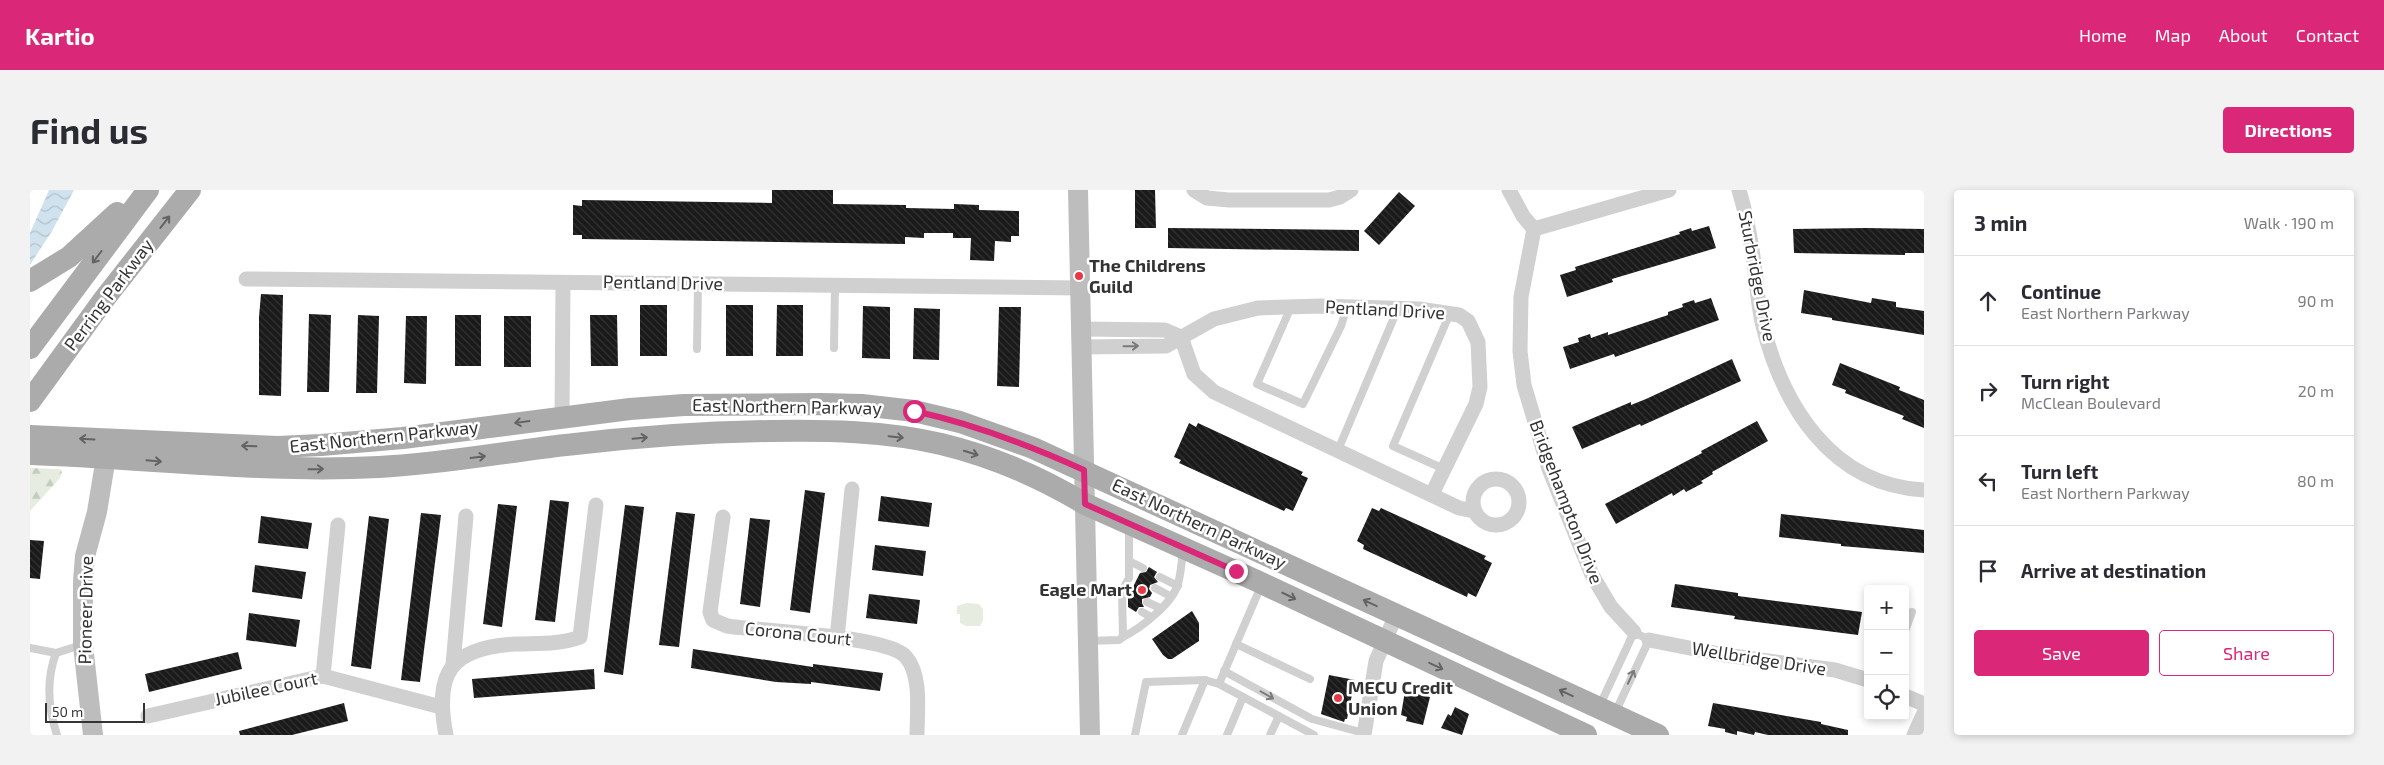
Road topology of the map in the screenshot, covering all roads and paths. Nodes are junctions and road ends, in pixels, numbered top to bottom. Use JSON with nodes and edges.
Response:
{"nodes":[{"id":1,"x":141,"y":190,"type":"edge"},
{"id":2,"x":148,"y":190,"type":"edge"},
{"id":3,"x":190,"y":190,"type":"edge"},
{"id":4,"x":1078,"y":190,"type":"edge"},
{"id":5,"x":1194,"y":190,"type":"edge"},
{"id":6,"x":1351,"y":190,"type":"edge"},
{"id":7,"x":1509,"y":190,"type":"edge"},
{"id":8,"x":1669,"y":190,"type":"edge"},
{"id":9,"x":1739,"y":190,"type":"edge"},
{"id":10,"x":1534,"y":229,"type":"junction"},
{"id":11,"x":246,"y":280,"type":"dead end"},
{"id":12,"x":30,"y":281,"type":"edge"},
{"id":13,"x":563,"y":283,"type":"junction"},
{"id":14,"x":698,"y":284,"type":"junction"},
{"id":15,"x":835,"y":285,"type":"junction"},
{"id":16,"x":1080,"y":288,"type":"junction"},
{"id":17,"x":1291,"y":307,"type":"junction"},
{"id":18,"x":1346,"y":307,"type":"junction"},
{"id":19,"x":1398,"y":308,"type":"junction"},
{"id":20,"x":1450,"y":313,"type":"junction"},
{"id":21,"x":1181,"y":337,"type":"junction"},
{"id":22,"x":1082,"y":338,"type":"junction"},
{"id":23,"x":30,"y":348,"type":"edge"},
{"id":24,"x":834,"y":348,"type":"dead end"},
{"id":25,"x":697,"y":349,"type":"dead end"},
{"id":26,"x":30,"y":401,"type":"edge"},
{"id":27,"x":562,"y":416,"type":"junction"},
{"id":28,"x":30,"y":436,"type":"edge"},
{"id":29,"x":46,"y":449,"type":"edge"},
{"id":30,"x":1338,"y":450,"type":"junction"},
{"id":31,"x":106,"y":457,"type":"junction"},
{"id":32,"x":1444,"y":469,"type":"junction"},
{"id":33,"x":1084,"y":470,"type":"junction"},
{"id":34,"x":852,"y":489,"type":"dead end"},
{"id":35,"x":1924,"y":490,"type":"edge"},
{"id":36,"x":1432,"y":494,"type":"junction"},
{"id":37,"x":1085,"y":504,"type":"junction"},
{"id":38,"x":596,"y":505,"type":"dead end"},
{"id":39,"x":1474,"y":510,"type":"dead end"},
{"id":40,"x":466,"y":516,"type":"dead end"},
{"id":41,"x":723,"y":517,"type":"dead end"},
{"id":42,"x":1129,"y":523,"type":"junction"},
{"id":43,"x":338,"y":525,"type":"dead end"},
{"id":44,"x":1184,"y":547,"type":"junction"},
{"id":45,"x":1129,"y":561,"type":"junction"},
{"id":46,"x":1143,"y":568,"type":"dead end"},
{"id":47,"x":1129,"y":575,"type":"junction"},
{"id":48,"x":1160,"y":577,"type":"dead end"},
{"id":49,"x":1137,"y":579,"type":"dead end"},
{"id":50,"x":1262,"y":583,"type":"junction"},
{"id":51,"x":1178,"y":586,"type":"junction"},
{"id":52,"x":1155,"y":588,"type":"dead end"},
{"id":53,"x":1125,"y":591,"type":"junction"},
{"id":54,"x":1087,"y":592,"type":"junction"},
{"id":55,"x":1170,"y":596,"type":"junction"},
{"id":56,"x":1147,"y":602,"type":"dead end"},
{"id":57,"x":1160,"y":608,"type":"junction"},
{"id":58,"x":1142,"y":612,"type":"dead end"},
{"id":59,"x":1912,"y":612,"type":"dead end"},
{"id":60,"x":1396,"y":615,"type":"junction"},
{"id":61,"x":1151,"y":617,"type":"junction"},
{"id":62,"x":1905,"y":630,"type":"edge"},
{"id":63,"x":1634,"y":632,"type":"junction"},
{"id":64,"x":1123,"y":637,"type":"junction"},
{"id":65,"x":837,"y":638,"type":"junction"},
{"id":66,"x":1649,"y":640,"type":"junction"},
{"id":67,"x":1088,"y":641,"type":"junction"},
{"id":68,"x":1383,"y":641,"type":"junction"},
{"id":69,"x":83,"y":644,"type":"junction"},
{"id":70,"x":1236,"y":644,"type":"junction"},
{"id":71,"x":30,"y":648,"type":"edge"},
{"id":72,"x":56,"y":653,"type":"junction"},
{"id":73,"x":453,"y":665,"type":"junction"},
{"id":74,"x":1224,"y":671,"type":"junction"},
{"id":75,"x":323,"y":676,"type":"junction"},
{"id":76,"x":1310,"y":679,"type":"dead end"},
{"id":77,"x":1864,"y":679,"type":"edge"},
{"id":78,"x":1205,"y":680,"type":"junction"},
{"id":79,"x":1219,"y":684,"type":"junction"},
{"id":80,"x":1243,"y":696,"type":"junction"},
{"id":81,"x":1909,"y":698,"type":"edge"},
{"id":82,"x":1924,"y":704,"type":"edge"},
{"id":83,"x":441,"y":708,"type":"junction"},
{"id":84,"x":1606,"y":711,"type":"junction"},
{"id":85,"x":1924,"y":713,"type":"edge"},
{"id":86,"x":148,"y":716,"type":"dead end"},
{"id":87,"x":1279,"y":716,"type":"junction"},
{"id":88,"x":1364,"y":734,"type":"edge"},
{"id":89,"x":57,"y":735,"type":"edge"},
{"id":90,"x":93,"y":735,"type":"edge"},
{"id":91,"x":446,"y":735,"type":"edge"},
{"id":92,"x":917,"y":735,"type":"edge"},
{"id":93,"x":1090,"y":735,"type":"edge"},
{"id":94,"x":1135,"y":735,"type":"edge"},
{"id":95,"x":1182,"y":735,"type":"edge"},
{"id":96,"x":1227,"y":735,"type":"edge"},
{"id":97,"x":1270,"y":735,"type":"edge"},
{"id":98,"x":1314,"y":735,"type":"edge"},
{"id":99,"x":1586,"y":735,"type":"edge"},
{"id":100,"x":1658,"y":735,"type":"edge"},
{"id":101,"x":1914,"y":735,"type":"edge"}],
"edges":[{"from":1,"to":12,"type":"main road"},
{"from":2,"to":23,"type":"main road","name":"Perring Parkway","one_way":true},
{"from":26,"to":3,"type":"main road","name":"Perring Parkway","one_way":true},
{"from":4,"to":16,"type":"street"},
{"from":5,"to":6,"type":"street"},
{"from":7,"to":10,"type":"street"},
{"from":8,"to":10,"type":"street"},
{"from":9,"to":35,"type":"street","name":"Sturbridge Drive"},
{"from":10,"to":63,"type":"street","name":"Bridgehampton Drive"},
{"from":11,"to":13,"type":"street","name":"Pentland Drive"},
{"from":13,"to":14,"type":"street","name":"Pentland Drive"},
{"from":13,"to":27,"type":"street"},
{"from":14,"to":15,"type":"street","name":"Pentland Drive"},
{"from":14,"to":25,"type":"lane"},
{"from":15,"to":16,"type":"street","name":"Pentland Drive"},
{"from":15,"to":24,"type":"lane"},
{"from":16,"to":22,"type":"street"},
{"from":17,"to":18,"type":"street","name":"Pentland Drive"},
{"from":17,"to":18,"type":"lane"},
{"from":17,"to":21,"type":"street","name":"Pentland Drive"},
{"from":18,"to":19,"type":"street","name":"Pentland Drive"},
{"from":19,"to":20,"type":"street","name":"Pentland Drive"},
{"from":19,"to":30,"type":"lane"},
{"from":20,"to":32,"type":"street","name":"Pentland Drive"},
{"from":20,"to":32,"type":"lane"},
{"from":21,"to":22,"type":"street"},
{"from":21,"to":30,"type":"street"},
{"from":22,"to":33,"type":"street"},
{"from":27,"to":29,"type":"main road","name":"East Northern Parkway","one_way":true},
{"from":27,"to":33,"type":"main road","name":"East Northern Parkway"},
{"from":28,"to":29,"type":"main road","name":"East Northern Parkway"},
{"from":29,"to":31,"type":"main road","name":"East Northern Parkway"},
{"from":30,"to":36,"type":"street"},
{"from":31,"to":37,"type":"main road","name":"East Northern Parkway","one_way":true},
{"from":31,"to":69,"type":"street","name":"Pioneer Drive"},
{"from":32,"to":36,"type":"street","name":"Pentland Drive"},
{"from":33,"to":37,"type":"street"},
{"from":60,"to":33,"type":"main road","name":"East Northern Parkway","one_way":true},
{"from":34,"to":65,"type":"street"},
{"from":36,"to":39,"type":"street"},
{"from":37,"to":42,"type":"main road","name":"East Northern Parkway"},
{"from":37,"to":54,"type":"street"},
{"from":38,"to":73,"type":"street"},
{"from":40,"to":73,"type":"street"},
{"from":41,"to":65,"type":"street","name":"Corona Court"},
{"from":42,"to":44,"type":"main road","name":"East Northern Parkway"},
{"from":42,"to":45,"type":"lane"},
{"from":43,"to":75,"type":"street"},
{"from":44,"to":50,"type":"main road","name":"East Northern Parkway"},
{"from":44,"to":51,"type":"lane"},
{"from":45,"to":46,"type":"lane"},
{"from":45,"to":47,"type":"lane"},
{"from":47,"to":49,"type":"lane"},
{"from":47,"to":53,"type":"lane"},
{"from":48,"to":51,"type":"lane"},
{"from":50,"to":68,"type":"main road","name":"East Northern Parkway","one_way":true},
{"from":50,"to":70,"type":"lane"},
{"from":51,"to":55,"type":"lane"},
{"from":52,"to":55,"type":"lane"},
{"from":53,"to":54,"type":"lane"},
{"from":53,"to":64,"type":"lane"},
{"from":54,"to":67,"type":"street"},
{"from":55,"to":57,"type":"lane"},
{"from":56,"to":57,"type":"lane"},
{"from":57,"to":61,"type":"lane"},
{"from":58,"to":61,"type":"lane"},
{"from":59,"to":62,"type":"lane"},
{"from":60,"to":68,"type":"street"},
{"from":84,"to":60,"type":"main road","name":"East Northern Parkway","one_way":true},
{"from":61,"to":64,"type":"lane"},
{"from":63,"to":66,"type":"lane"},
{"from":63,"to":84,"type":"lane"},
{"from":64,"to":67,"type":"lane"},
{"from":65,"to":92,"type":"street","name":"Corona Court"},
{"from":66,"to":77,"type":"street","name":"Wellbridge Drive"},
{"from":84,"to":66,"type":"lane","one_way":true},
{"from":67,"to":93,"type":"street"},
{"from":68,"to":88,"type":"street"},
{"from":68,"to":99,"type":"main road","name":"East Northern Parkway","one_way":true},
{"from":69,"to":72,"type":"lane"},
{"from":69,"to":90,"type":"street","name":"Pioneer Drive"},
{"from":70,"to":74,"type":"lane"},
{"from":70,"to":76,"type":"lane"},
{"from":71,"to":72,"type":"lane"},
{"from":72,"to":89,"type":"lane"},
{"from":73,"to":83,"type":"street"},
{"from":74,"to":79,"type":"lane"},
{"from":74,"to":88,"type":"lane","one_way":true},
{"from":75,"to":83,"type":"street","name":"Jubilee Court"},
{"from":75,"to":86,"type":"street","name":"Jubilee Court"},
{"from":78,"to":79,"type":"lane"},
{"from":78,"to":94,"type":"lane"},
{"from":78,"to":95,"type":"lane"},
{"from":79,"to":80,"type":"lane"},
{"from":80,"to":87,"type":"lane"},
{"from":80,"to":96,"type":"lane"},
{"from":81,"to":82,"type":"street"},
{"from":83,"to":91,"type":"street"},
{"from":84,"to":100,"type":"main road","name":"East Northern Parkway"},
{"from":85,"to":101,"type":"street"},
{"from":87,"to":97,"type":"lane"},
{"from":87,"to":98,"type":"lane"}]}
